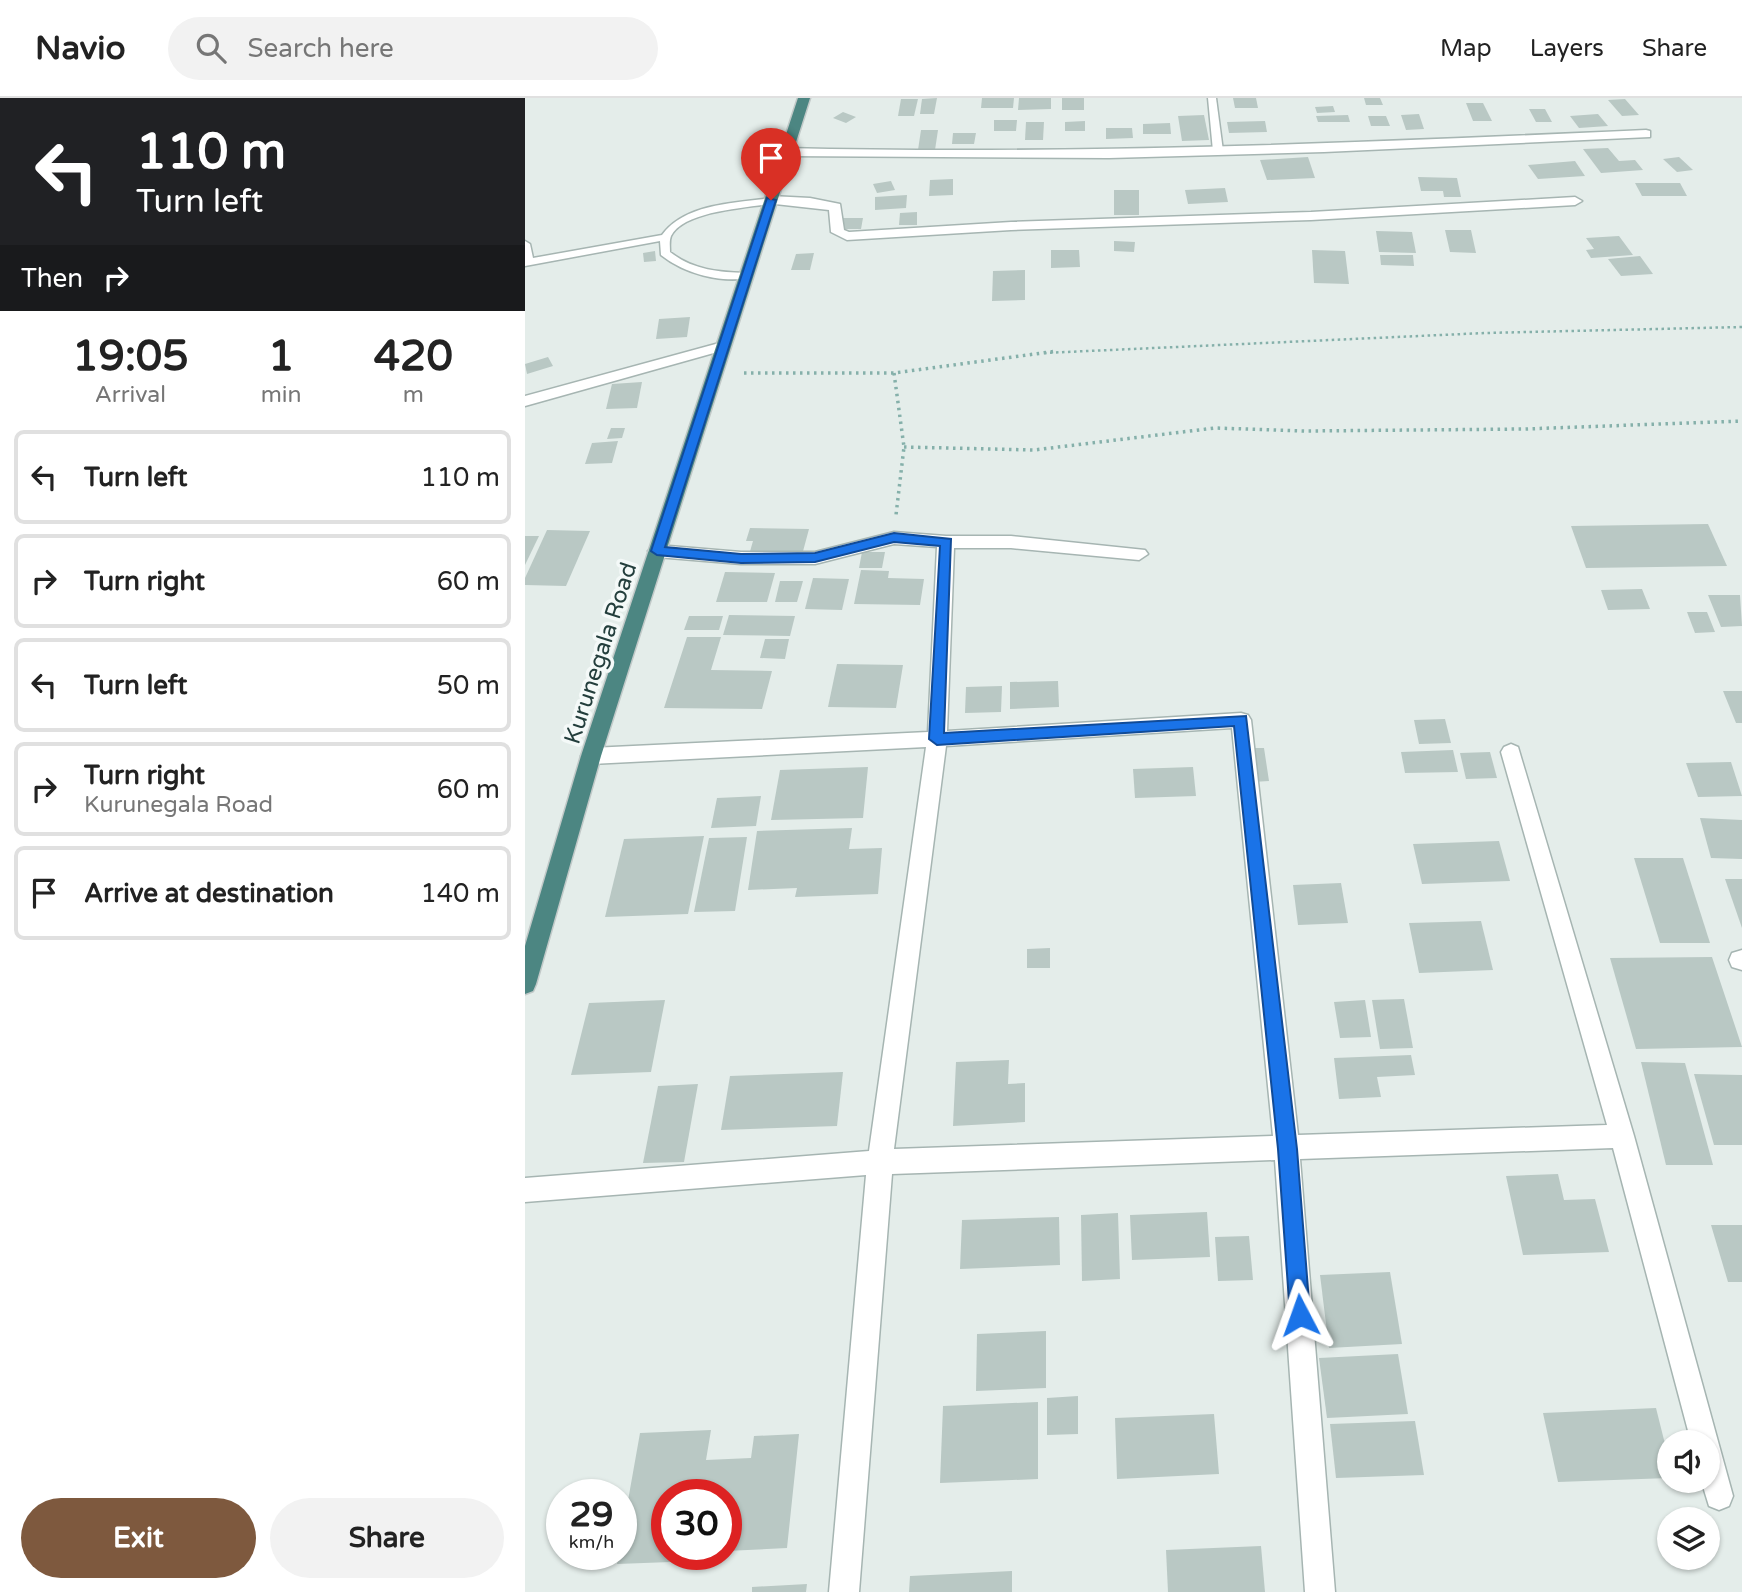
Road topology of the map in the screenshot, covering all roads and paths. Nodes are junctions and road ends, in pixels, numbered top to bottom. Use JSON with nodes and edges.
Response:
{"nodes":[{"id":1,"x":804,"y":98,"type":"edge"},
{"id":2,"x":1212,"y":98,"type":"edge"},
{"id":3,"x":1646,"y":134,"type":"dead end"},
{"id":4,"x":1218,"y":150,"type":"junction"},
{"id":5,"x":786,"y":152,"type":"junction"},
{"id":6,"x":771,"y":200,"type":"junction"},
{"id":7,"x":1575,"y":201,"type":"dead end"},
{"id":8,"x":665,"y":237,"type":"junction"},
{"id":9,"x":525,"y":244,"type":"edge"},
{"id":10,"x":527,"y":263,"type":"edge"},
{"id":11,"x":746,"y":276,"type":"junction"},
{"id":12,"x":1742,"y":327,"type":"edge"},
{"id":13,"x":723,"y":346,"type":"junction"},
{"id":14,"x":715,"y":372,"type":"junction"},
{"id":15,"x":894,"y":373,"type":"junction"},
{"id":16,"x":525,"y":401,"type":"edge"},
{"id":17,"x":1742,"y":421,"type":"edge"},
{"id":18,"x":904,"y":447,"type":"junction"},
{"id":19,"x":894,"y":538,"type":"junction"},
{"id":20,"x":946,"y":542,"type":"junction"},
{"id":21,"x":657,"y":551,"type":"junction"},
{"id":22,"x":1139,"y":554,"type":"dead end"},
{"id":23,"x":937,"y":739,"type":"junction"},
{"id":24,"x":1511,"y":752,"type":"dead end"},
{"id":25,"x":591,"y":756,"type":"junction"},
{"id":26,"x":525,"y":984,"type":"edge"},
{"id":27,"x":1622,"y":1136,"type":"junction"},
{"id":28,"x":1287,"y":1149,"type":"junction"},
{"id":29,"x":880,"y":1162,"type":"junction"},
{"id":30,"x":525,"y":1190,"type":"edge"},
{"id":31,"x":1702,"y":1430,"type":"edge"},
{"id":32,"x":1718,"y":1493,"type":"edge"},
{"id":33,"x":1719,"y":1496,"type":"dead end"},
{"id":34,"x":844,"y":1592,"type":"edge"},
{"id":35,"x":1320,"y":1592,"type":"edge"}],
"edges":[{"from":1,"to":5,"type":"highway","name":"Kurunegala Road"},
{"from":2,"to":4,"type":"lane"},
{"from":3,"to":4,"type":"street"},
{"from":4,"to":5,"type":"street"},
{"from":5,"to":6,"type":"highway","name":"Kurunegala Road"},
{"from":6,"to":7,"type":"street"},
{"from":6,"to":8,"type":"lane"},
{"from":6,"to":11,"type":"highway","name":"Kurunegala Road"},
{"from":8,"to":10,"type":"lane"},
{"from":8,"to":11,"type":"lane"},
{"from":9,"to":10,"type":"lane"},
{"from":11,"to":13,"type":"highway","name":"Kurunegala Road"},
{"from":12,"to":15,"type":"path"},
{"from":13,"to":14,"type":"highway","name":"Kurunegala Road"},
{"from":13,"to":16,"type":"street"},
{"from":14,"to":15,"type":"path"},
{"from":14,"to":21,"type":"highway","name":"Kurunegala Road"},
{"from":15,"to":18,"type":"path"},
{"from":17,"to":18,"type":"path"},
{"from":18,"to":19,"type":"path"},
{"from":19,"to":20,"type":"street"},
{"from":19,"to":21,"type":"street"},
{"from":20,"to":22,"type":"street"},
{"from":20,"to":23,"type":"street"},
{"from":21,"to":25,"type":"highway","name":"Kurunegala Road"},
{"from":23,"to":25,"type":"street"},
{"from":23,"to":28,"type":"street"},
{"from":23,"to":29,"type":"street"},
{"from":24,"to":27,"type":"street"},
{"from":25,"to":26,"type":"highway","name":"Kurunegala Road"},
{"from":27,"to":28,"type":"street"},
{"from":27,"to":31,"type":"street"},
{"from":28,"to":29,"type":"street"},
{"from":28,"to":35,"type":"street"},
{"from":29,"to":30,"type":"street"},
{"from":29,"to":34,"type":"street"},
{"from":32,"to":33,"type":"street"}]}
